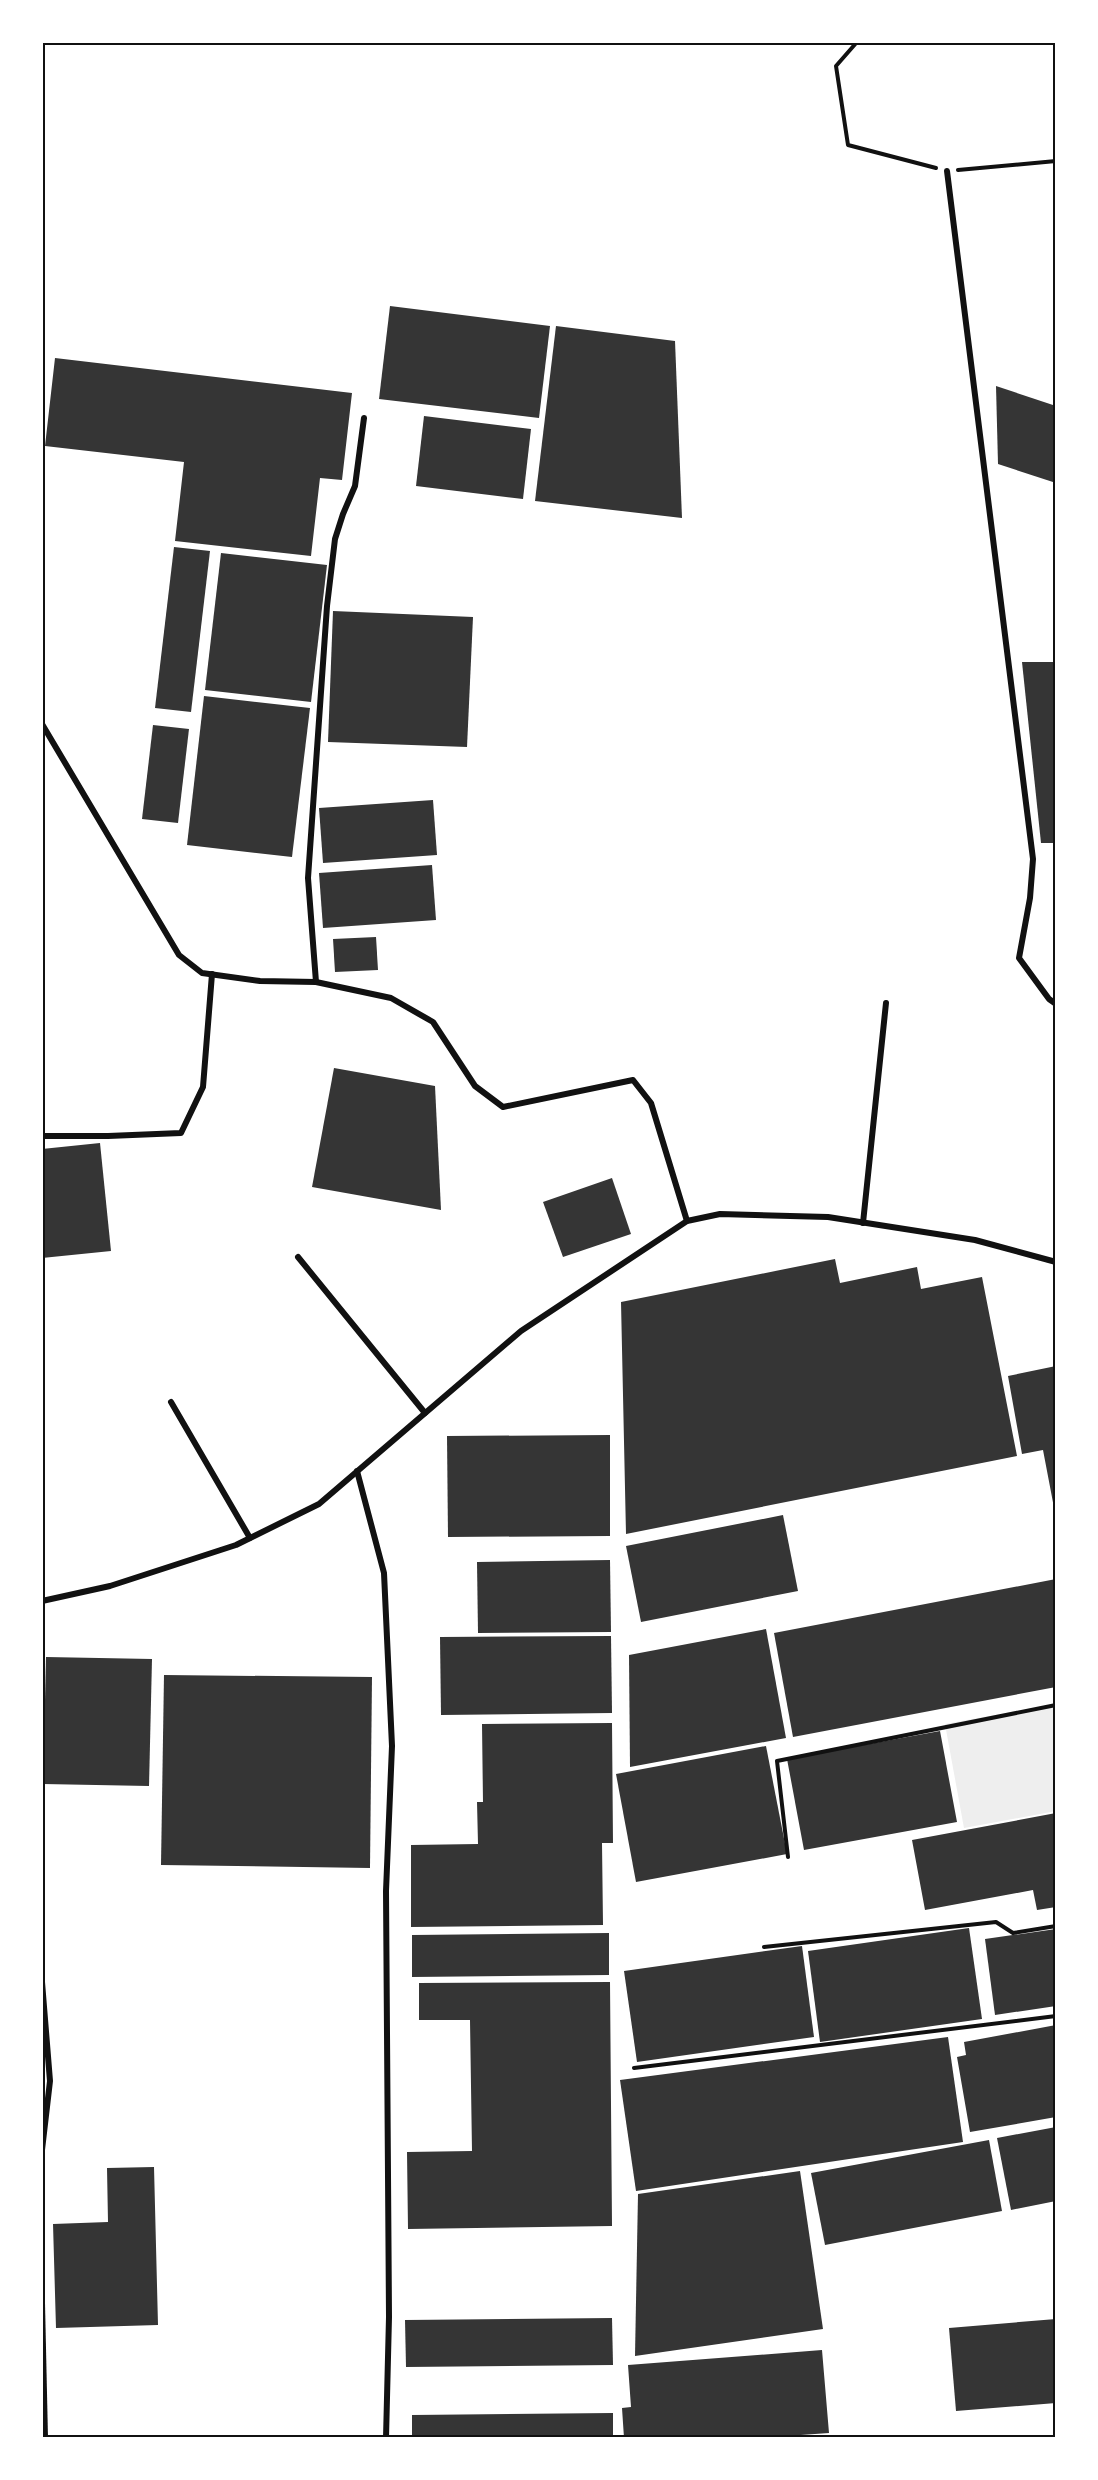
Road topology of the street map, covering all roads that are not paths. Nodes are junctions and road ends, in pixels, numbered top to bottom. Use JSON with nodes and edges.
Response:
{"nodes":[{"id":1,"x":947,"y":171,"type":"road end"},
{"id":2,"x":364,"y":418,"type":"dead end"},
{"id":3,"x":42,"y":724,"type":"edge"},
{"id":4,"x":212,"y":974,"type":"junction"},
{"id":5,"x":316,"y":982,"type":"junction"},
{"id":6,"x":886,"y":1004,"type":"dead end"},
{"id":7,"x":1056,"y":1004,"type":"edge"},
{"id":8,"x":42,"y":1136,"type":"edge"},
{"id":9,"x":687,"y":1221,"type":"junction"},
{"id":10,"x":862,"y":1223,"type":"junction"},
{"id":11,"x":298,"y":1257,"type":"dead end"},
{"id":12,"x":1056,"y":1262,"type":"edge"},
{"id":13,"x":171,"y":1401,"type":"dead end"},
{"id":14,"x":425,"y":1413,"type":"junction"},
{"id":15,"x":357,"y":1471,"type":"junction"},
{"id":16,"x":250,"y":1538,"type":"junction"},
{"id":17,"x":42,"y":1601,"type":"edge"},
{"id":18,"x":42,"y":1982,"type":"edge"},
{"id":19,"x":42,"y":2150,"type":"edge"},
{"id":20,"x":42,"y":2303,"type":"edge"},
{"id":21,"x":45,"y":2438,"type":"edge"},
{"id":22,"x":386,"y":2438,"type":"edge"}],
"edges":[{"from":1,"to":7,"type":"street"},
{"from":2,"to":5,"type":"street"},
{"from":3,"to":4,"type":"street"},
{"from":4,"to":5,"type":"street"},
{"from":4,"to":8,"type":"street"},
{"from":5,"to":9,"type":"street"},
{"from":6,"to":10,"type":"street"},
{"from":9,"to":10,"type":"street"},
{"from":9,"to":14,"type":"street"},
{"from":10,"to":12,"type":"street"},
{"from":11,"to":14,"type":"street"},
{"from":13,"to":16,"type":"street"},
{"from":14,"to":15,"type":"street"},
{"from":15,"to":16,"type":"street"},
{"from":15,"to":22,"type":"street"},
{"from":16,"to":17,"type":"street"},
{"from":18,"to":19,"type":"street"},
{"from":20,"to":21,"type":"street"}]}
